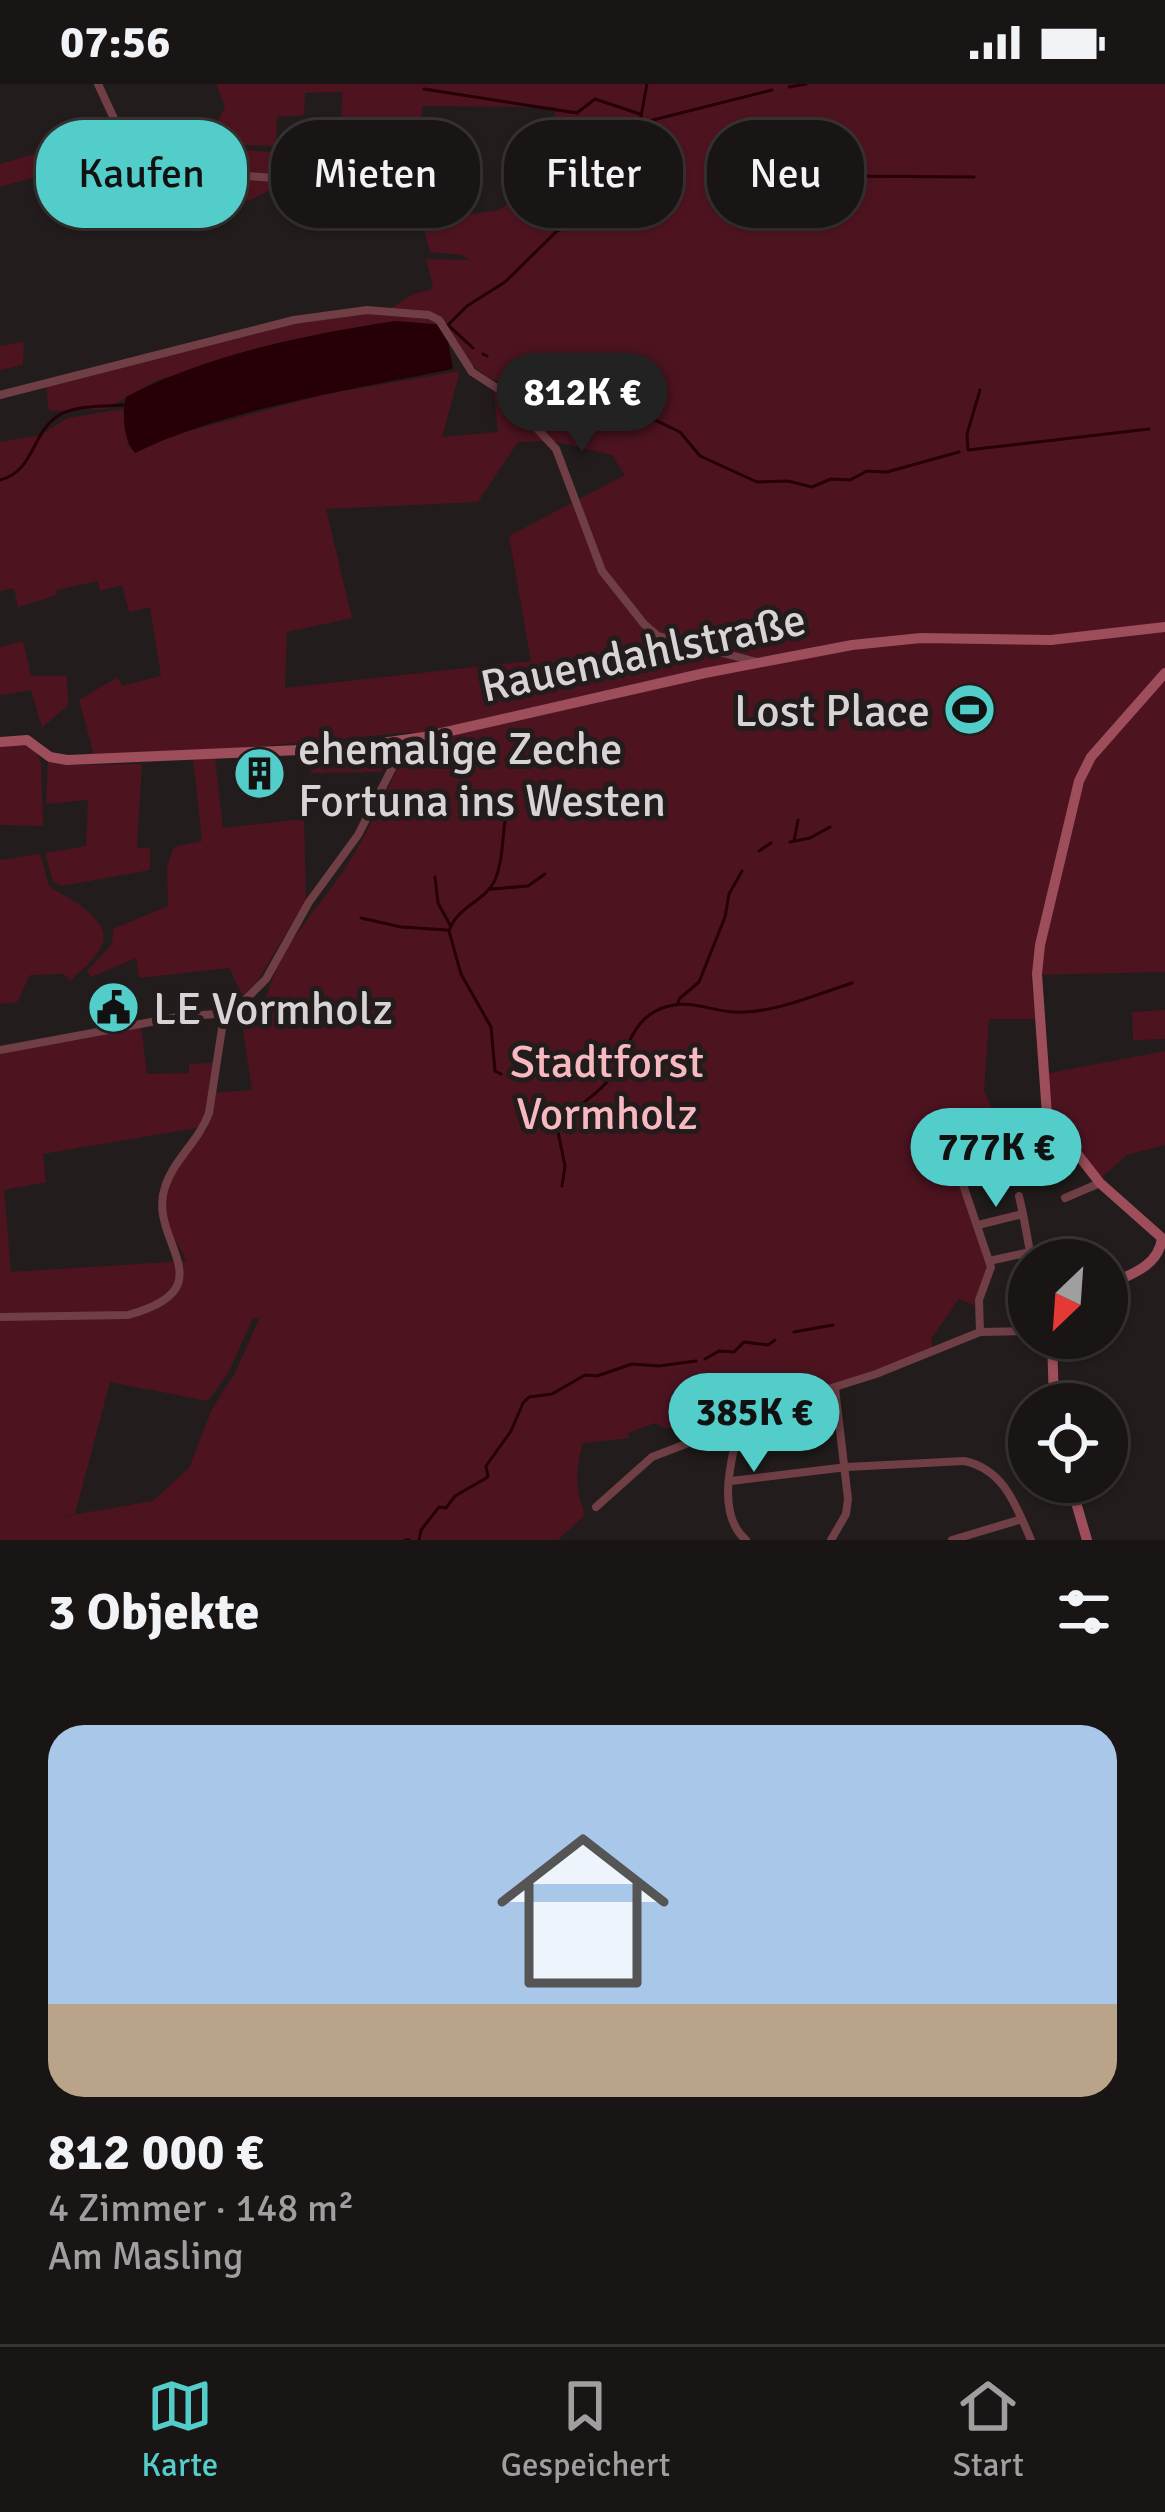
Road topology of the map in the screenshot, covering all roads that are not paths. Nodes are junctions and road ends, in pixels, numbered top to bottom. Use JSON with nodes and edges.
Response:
{"nodes":[{"id":1,"x":98,"y":84,"type":"edge"},
{"id":2,"x":271,"y":178,"type":"edge"},
{"id":3,"x":0,"y":395,"type":"edge"},
{"id":4,"x":1165,"y":627,"type":"edge"},
{"id":5,"x":761,"y":663,"type":"junction"},
{"id":6,"x":1165,"y":673,"type":"edge"},
{"id":7,"x":406,"y":741,"type":"junction"},
{"id":8,"x":0,"y":742,"type":"edge"},
{"id":9,"x":229,"y":1013,"type":"junction"},
{"id":10,"x":0,"y":1050,"type":"edge"},
{"id":11,"x":959,"y":1173,"type":"dead end"},
{"id":12,"x":1100,"y":1184,"type":"junction"},
{"id":13,"x":1019,"y":1196,"type":"dead end"},
{"id":14,"x":1065,"y":1198,"type":"dead end"},
{"id":15,"x":1023,"y":1214,"type":"junction"},
{"id":16,"x":978,"y":1225,"type":"junction"},
{"id":17,"x":1164,"y":1238,"type":"edge"},
{"id":18,"x":989,"y":1261,"type":"junction"},
{"id":19,"x":1128,"y":1274,"type":"edge"},
{"id":20,"x":0,"y":1317,"type":"edge"},
{"id":21,"x":1008,"y":1331,"type":"edge"},
{"id":22,"x":980,"y":1332,"type":"junction"},
{"id":23,"x":835,"y":1388,"type":"junction"},
{"id":24,"x":741,"y":1418,"type":"junction"},
{"id":25,"x":847,"y":1467,"type":"junction"},
{"id":26,"x":731,"y":1481,"type":"junction"},
{"id":27,"x":1076,"y":1503,"type":"edge"},
{"id":28,"x":596,"y":1507,"type":"dead end"},
{"id":29,"x":1022,"y":1520,"type":"junction"},
{"id":30,"x":746,"y":1540,"type":"edge"},
{"id":31,"x":831,"y":1540,"type":"edge"},
{"id":32,"x":952,"y":1540,"type":"edge"},
{"id":33,"x":1030,"y":1540,"type":"edge"},
{"id":34,"x":1087,"y":1540,"type":"edge"}],
"edges":[{"from":1,"to":2,"type":"street"},
{"from":3,"to":5,"type":"street"},
{"from":4,"to":5,"type":"street","name":"Rauendahlstraße"},
{"from":5,"to":7,"type":"street","name":"Rauendahlstraße"},
{"from":6,"to":12,"type":"street"},
{"from":7,"to":8,"type":"street","name":"Rauendahlstraße"},
{"from":7,"to":9,"type":"street"},
{"from":9,"to":10,"type":"street"},
{"from":9,"to":20,"type":"street"},
{"from":11,"to":16,"type":"street"},
{"from":12,"to":14,"type":"street"},
{"from":12,"to":17,"type":"street"},
{"from":13,"to":15,"type":"street"},
{"from":15,"to":16,"type":"street"},
{"from":15,"to":18,"type":"street"},
{"from":16,"to":18,"type":"street"},
{"from":17,"to":19,"type":"street"},
{"from":18,"to":22,"type":"street"},
{"from":21,"to":22,"type":"street"},
{"from":22,"to":23,"type":"street"},
{"from":23,"to":24,"type":"street"},
{"from":23,"to":25,"type":"street"},
{"from":24,"to":26,"type":"street"},
{"from":24,"to":28,"type":"street"},
{"from":25,"to":26,"type":"street"},
{"from":25,"to":29,"type":"street"},
{"from":25,"to":31,"type":"street"},
{"from":26,"to":30,"type":"street"},
{"from":27,"to":34,"type":"street"},
{"from":29,"to":32,"type":"street"},
{"from":29,"to":33,"type":"street"}]}
